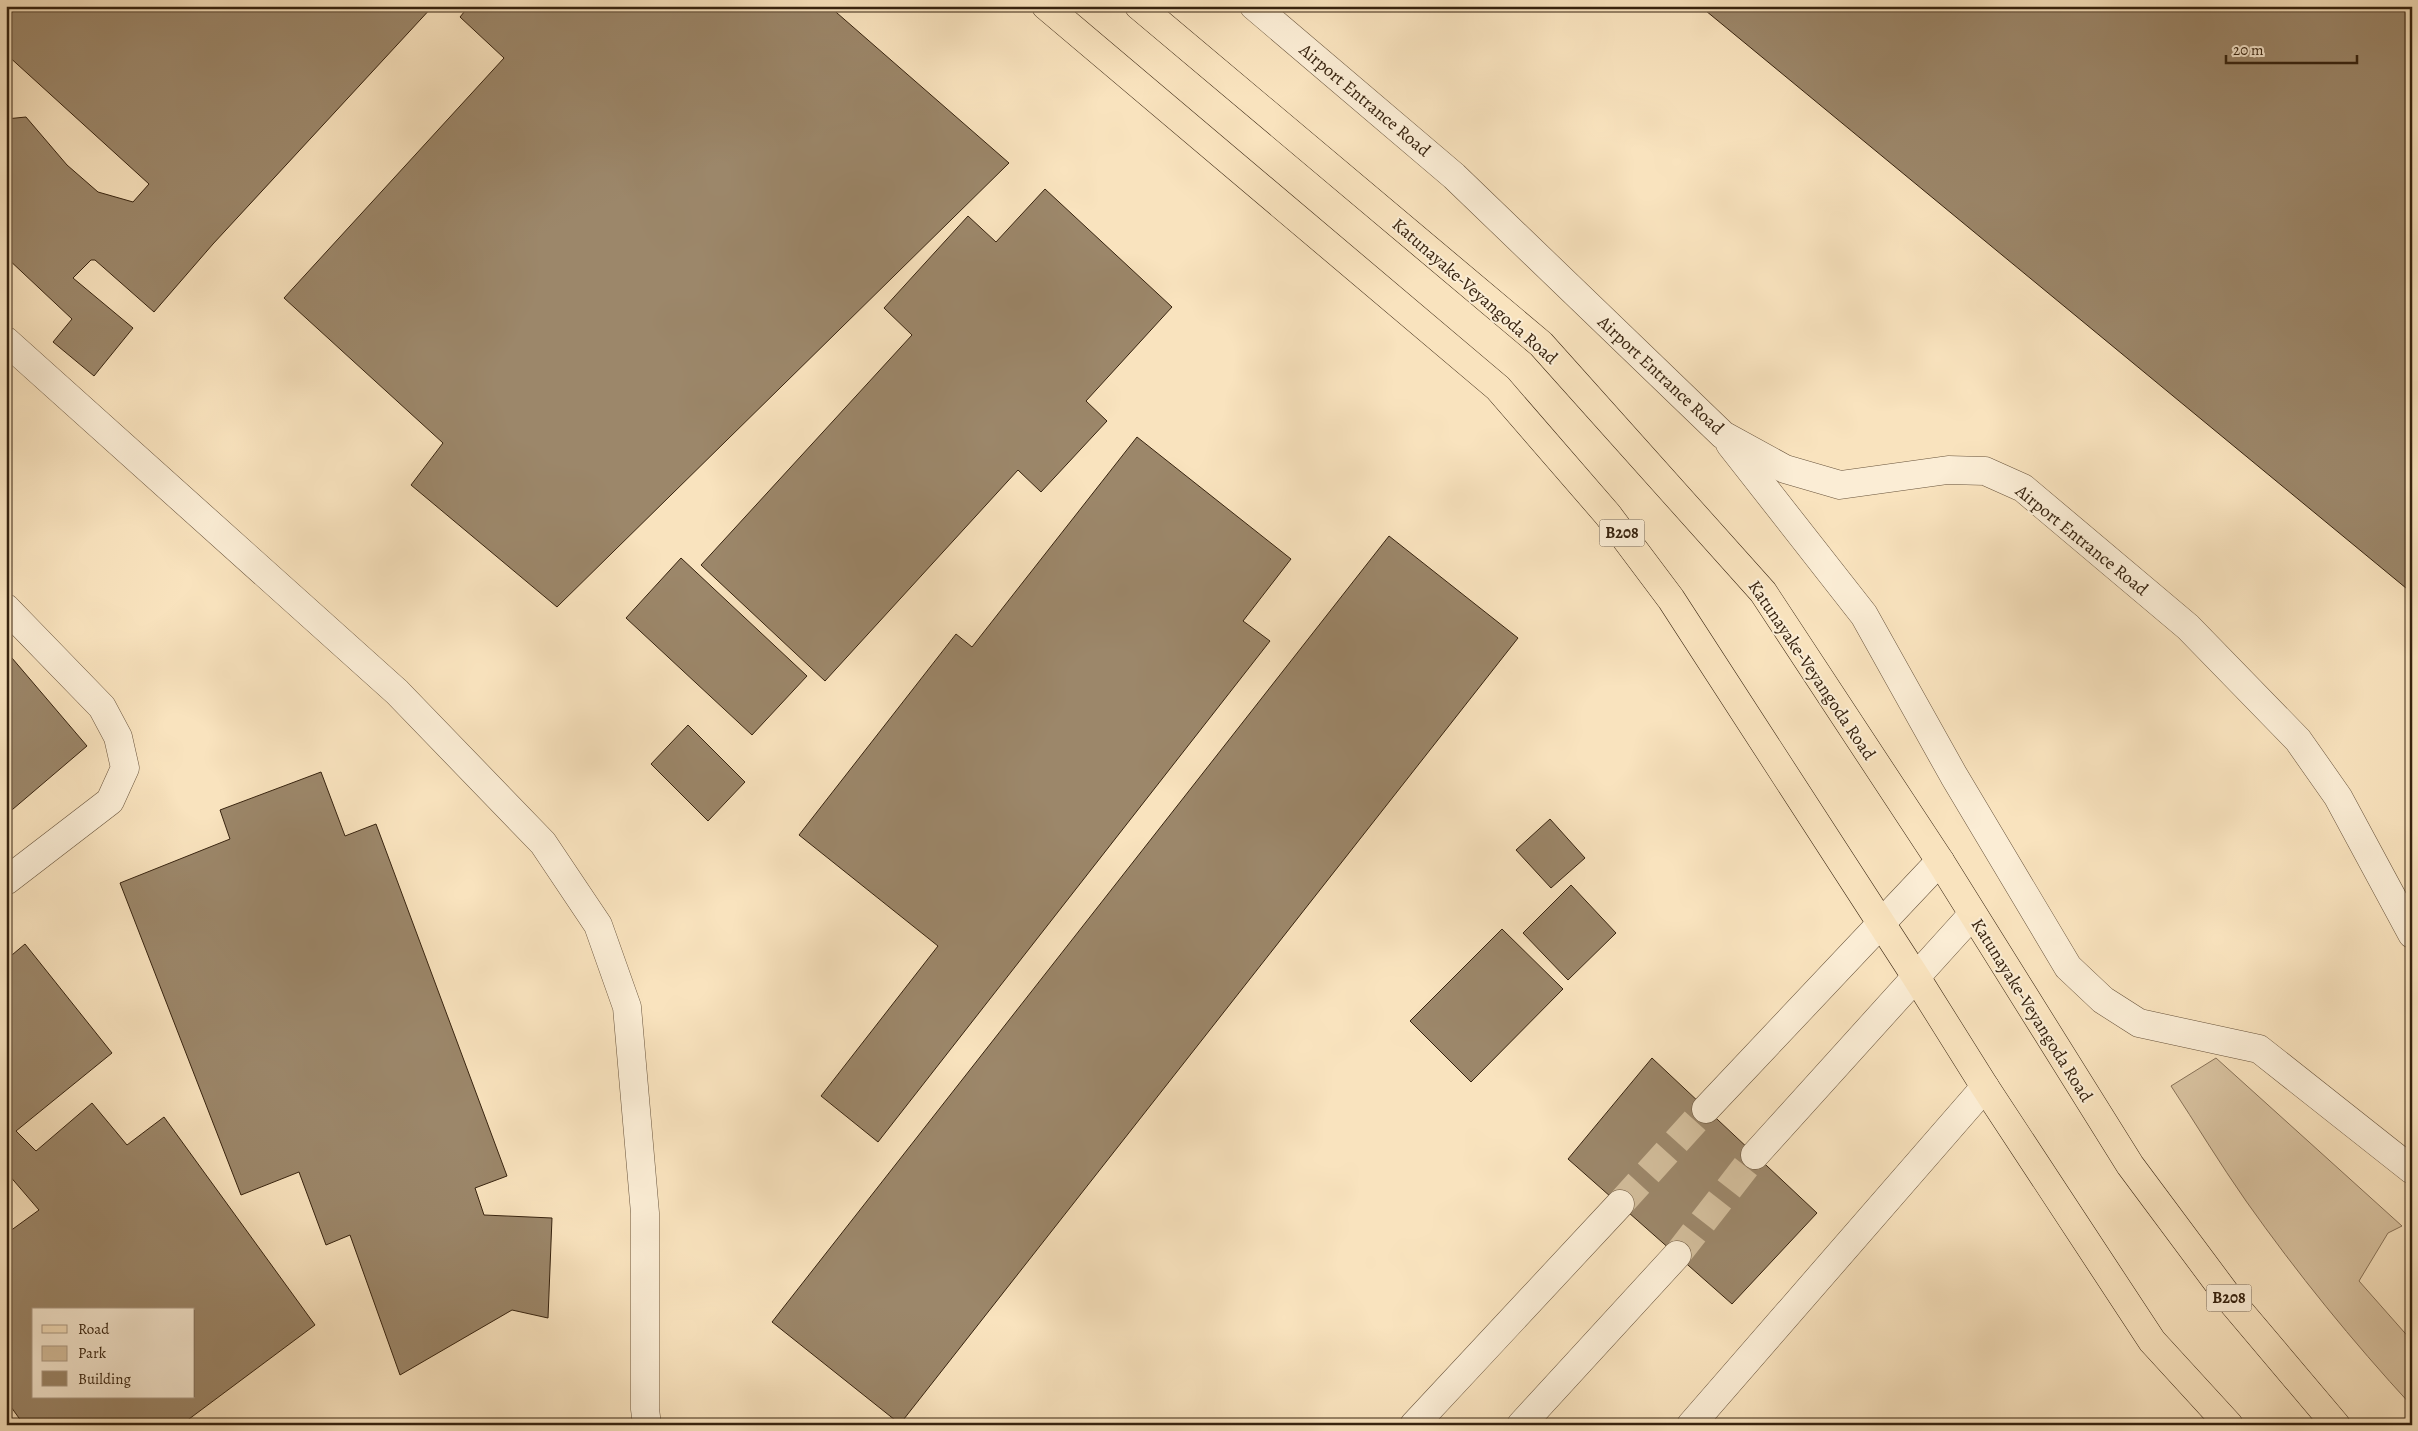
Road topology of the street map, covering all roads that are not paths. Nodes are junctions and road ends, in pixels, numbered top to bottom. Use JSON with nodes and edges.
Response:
{"nodes":[{"id":1,"x":1046,"y":6,"type":"edge"},
{"id":2,"x":1139,"y":6,"type":"edge"},
{"id":3,"x":1254,"y":6,"type":"edge"},
{"id":4,"x":6,"y":341,"type":"edge"},
{"id":5,"x":1723,"y":435,"type":"junction"},
{"id":6,"x":6,"y":608,"type":"edge"},
{"id":7,"x":1940,"y":861,"type":"junction"},
{"id":8,"x":6,"y":881,"type":"edge"},
{"id":9,"x":1972,"y":915,"type":"junction"},
{"id":10,"x":1880,"y":924,"type":"junction"},
{"id":11,"x":2412,"y":934,"type":"edge"},
{"id":12,"x":1916,"y":977,"type":"junction"},
{"id":13,"x":1985,"y":1088,"type":"junction"},
{"id":14,"x":1706,"y":1109,"type":"tunnel mouth"},
{"id":15,"x":1756,"y":1155,"type":"tunnel mouth"},
{"id":16,"x":2412,"y":1170,"type":"edge"},
{"id":17,"x":1620,"y":1204,"type":"tunnel mouth"},
{"id":18,"x":1677,"y":1255,"type":"tunnel mouth"},
{"id":19,"x":647,"y":1425,"type":"edge"},
{"id":20,"x":1414,"y":1425,"type":"edge"},
{"id":21,"x":1520,"y":1425,"type":"edge"},
{"id":22,"x":1691,"y":1425,"type":"edge"},
{"id":23,"x":2229,"y":1425,"type":"edge"},
{"id":24,"x":2336,"y":1425,"type":"edge"}],
"edges":[{"from":1,"to":10,"type":"main road","number":"B208"},
{"from":2,"to":7,"type":"main road","name":"Katunayake-Veyangoda Road","number":"B208"},
{"from":3,"to":5,"type":"lane","name":"Airport Entrance Road"},
{"from":4,"to":19,"type":"lane"},
{"from":5,"to":11,"type":"lane","name":"Airport Entrance Road"},
{"from":5,"to":16,"type":"lane"},
{"from":6,"to":8,"type":"lane"},
{"from":7,"to":9,"type":"main road","name":"Katunayake-Veyangoda Road","number":"B208"},
{"from":7,"to":10,"type":"lane"},
{"from":9,"to":12,"type":"lane"},
{"from":9,"to":24,"type":"main road","name":"Katunayake-Veyangoda Road","number":"B208"},
{"from":10,"to":12,"type":"main road","number":"B208"},
{"from":10,"to":14,"type":"lane"},
{"from":12,"to":13,"type":"main road","number":"B208"},
{"from":12,"to":15,"type":"lane"},
{"from":13,"to":22,"type":"lane"},
{"from":13,"to":23,"type":"main road","number":"B208"},
{"from":17,"to":20,"type":"lane"},
{"from":18,"to":21,"type":"lane"}]}
